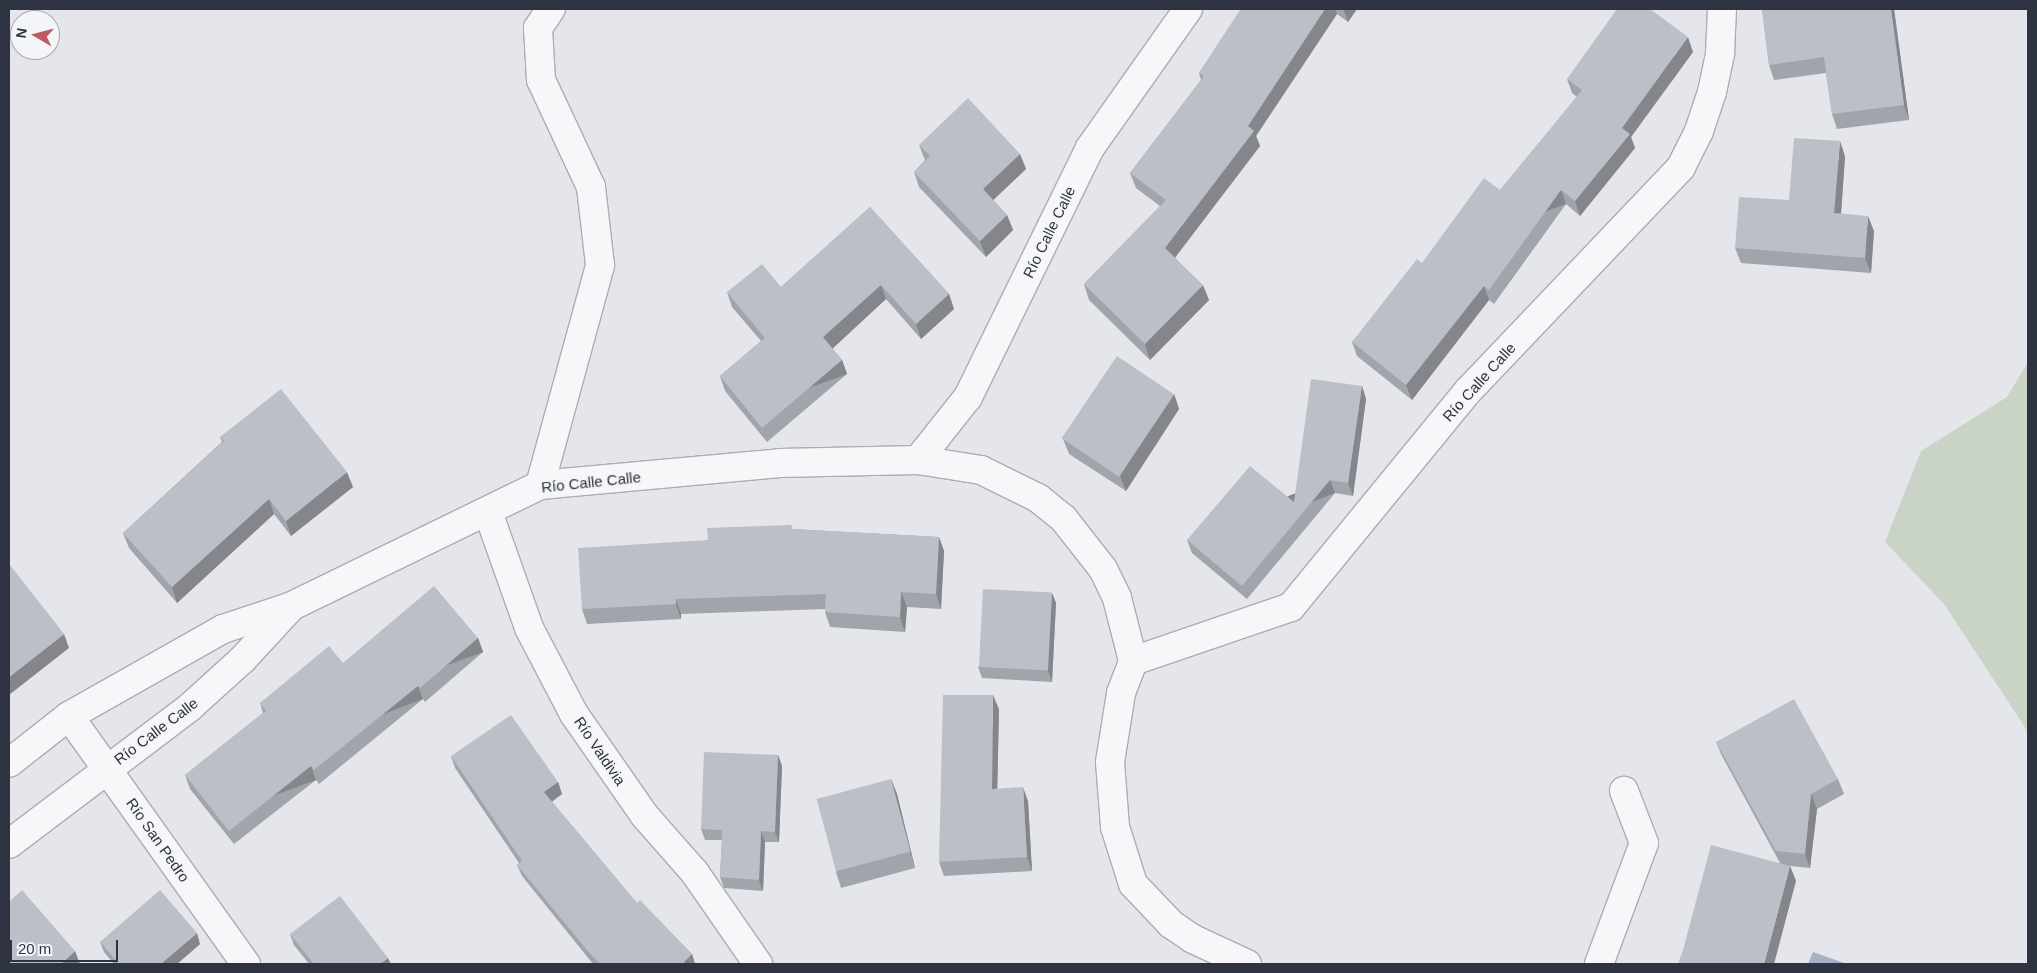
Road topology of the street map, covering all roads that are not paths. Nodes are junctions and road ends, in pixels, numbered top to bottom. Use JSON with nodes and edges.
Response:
{"nodes":[{"id":1,"x":551,"y":9,"type":"edge"},
{"id":2,"x":1188,"y":9,"type":"edge"},
{"id":3,"x":1722,"y":9,"type":"edge"},
{"id":4,"x":918,"y":460,"type":"junction"},
{"id":5,"x":540,"y":485,"type":"junction"},
{"id":6,"x":488,"y":512,"type":"junction"},
{"id":7,"x":292,"y":606,"type":"junction"},
{"id":8,"x":1133,"y":661,"type":"junction"},
{"id":9,"x":69,"y":716,"type":"junction"},
{"id":10,"x":9,"y":762,"type":"edge"},
{"id":11,"x":107,"y":768,"type":"junction"},
{"id":12,"x":1624,"y":791,"type":"dead end"},
{"id":13,"x":9,"y":844,"type":"edge"},
{"id":14,"x":246,"y":964,"type":"edge"},
{"id":15,"x":758,"y":964,"type":"edge"},
{"id":16,"x":1247,"y":964,"type":"edge"},
{"id":17,"x":1599,"y":964,"type":"edge"}],
"edges":[{"from":1,"to":5,"type":"street"},
{"from":2,"to":4,"type":"street","name":"Río Calle Calle"},
{"from":3,"to":8,"type":"street","name":"Río Calle Calle"},
{"from":4,"to":5,"type":"street","name":"Río Calle Calle"},
{"from":4,"to":8,"type":"street","name":"Río Calle Calle"},
{"from":5,"to":6,"type":"street","name":"Río Calle Calle"},
{"from":6,"to":7,"type":"street","name":"Río Calle Calle"},
{"from":6,"to":15,"type":"street","name":"Río Valdivia"},
{"from":7,"to":9,"type":"street","name":"Río Calle Calle"},
{"from":7,"to":11,"type":"street","name":"Río Calle Calle"},
{"from":8,"to":16,"type":"street"},
{"from":9,"to":10,"type":"street","name":"Río Calle Calle"},
{"from":9,"to":11,"type":"street","name":"Río San Pedro"},
{"from":11,"to":13,"type":"street","name":"Río Calle Calle"},
{"from":11,"to":14,"type":"street","name":"Río San Pedro"},
{"from":12,"to":17,"type":"street"}]}
